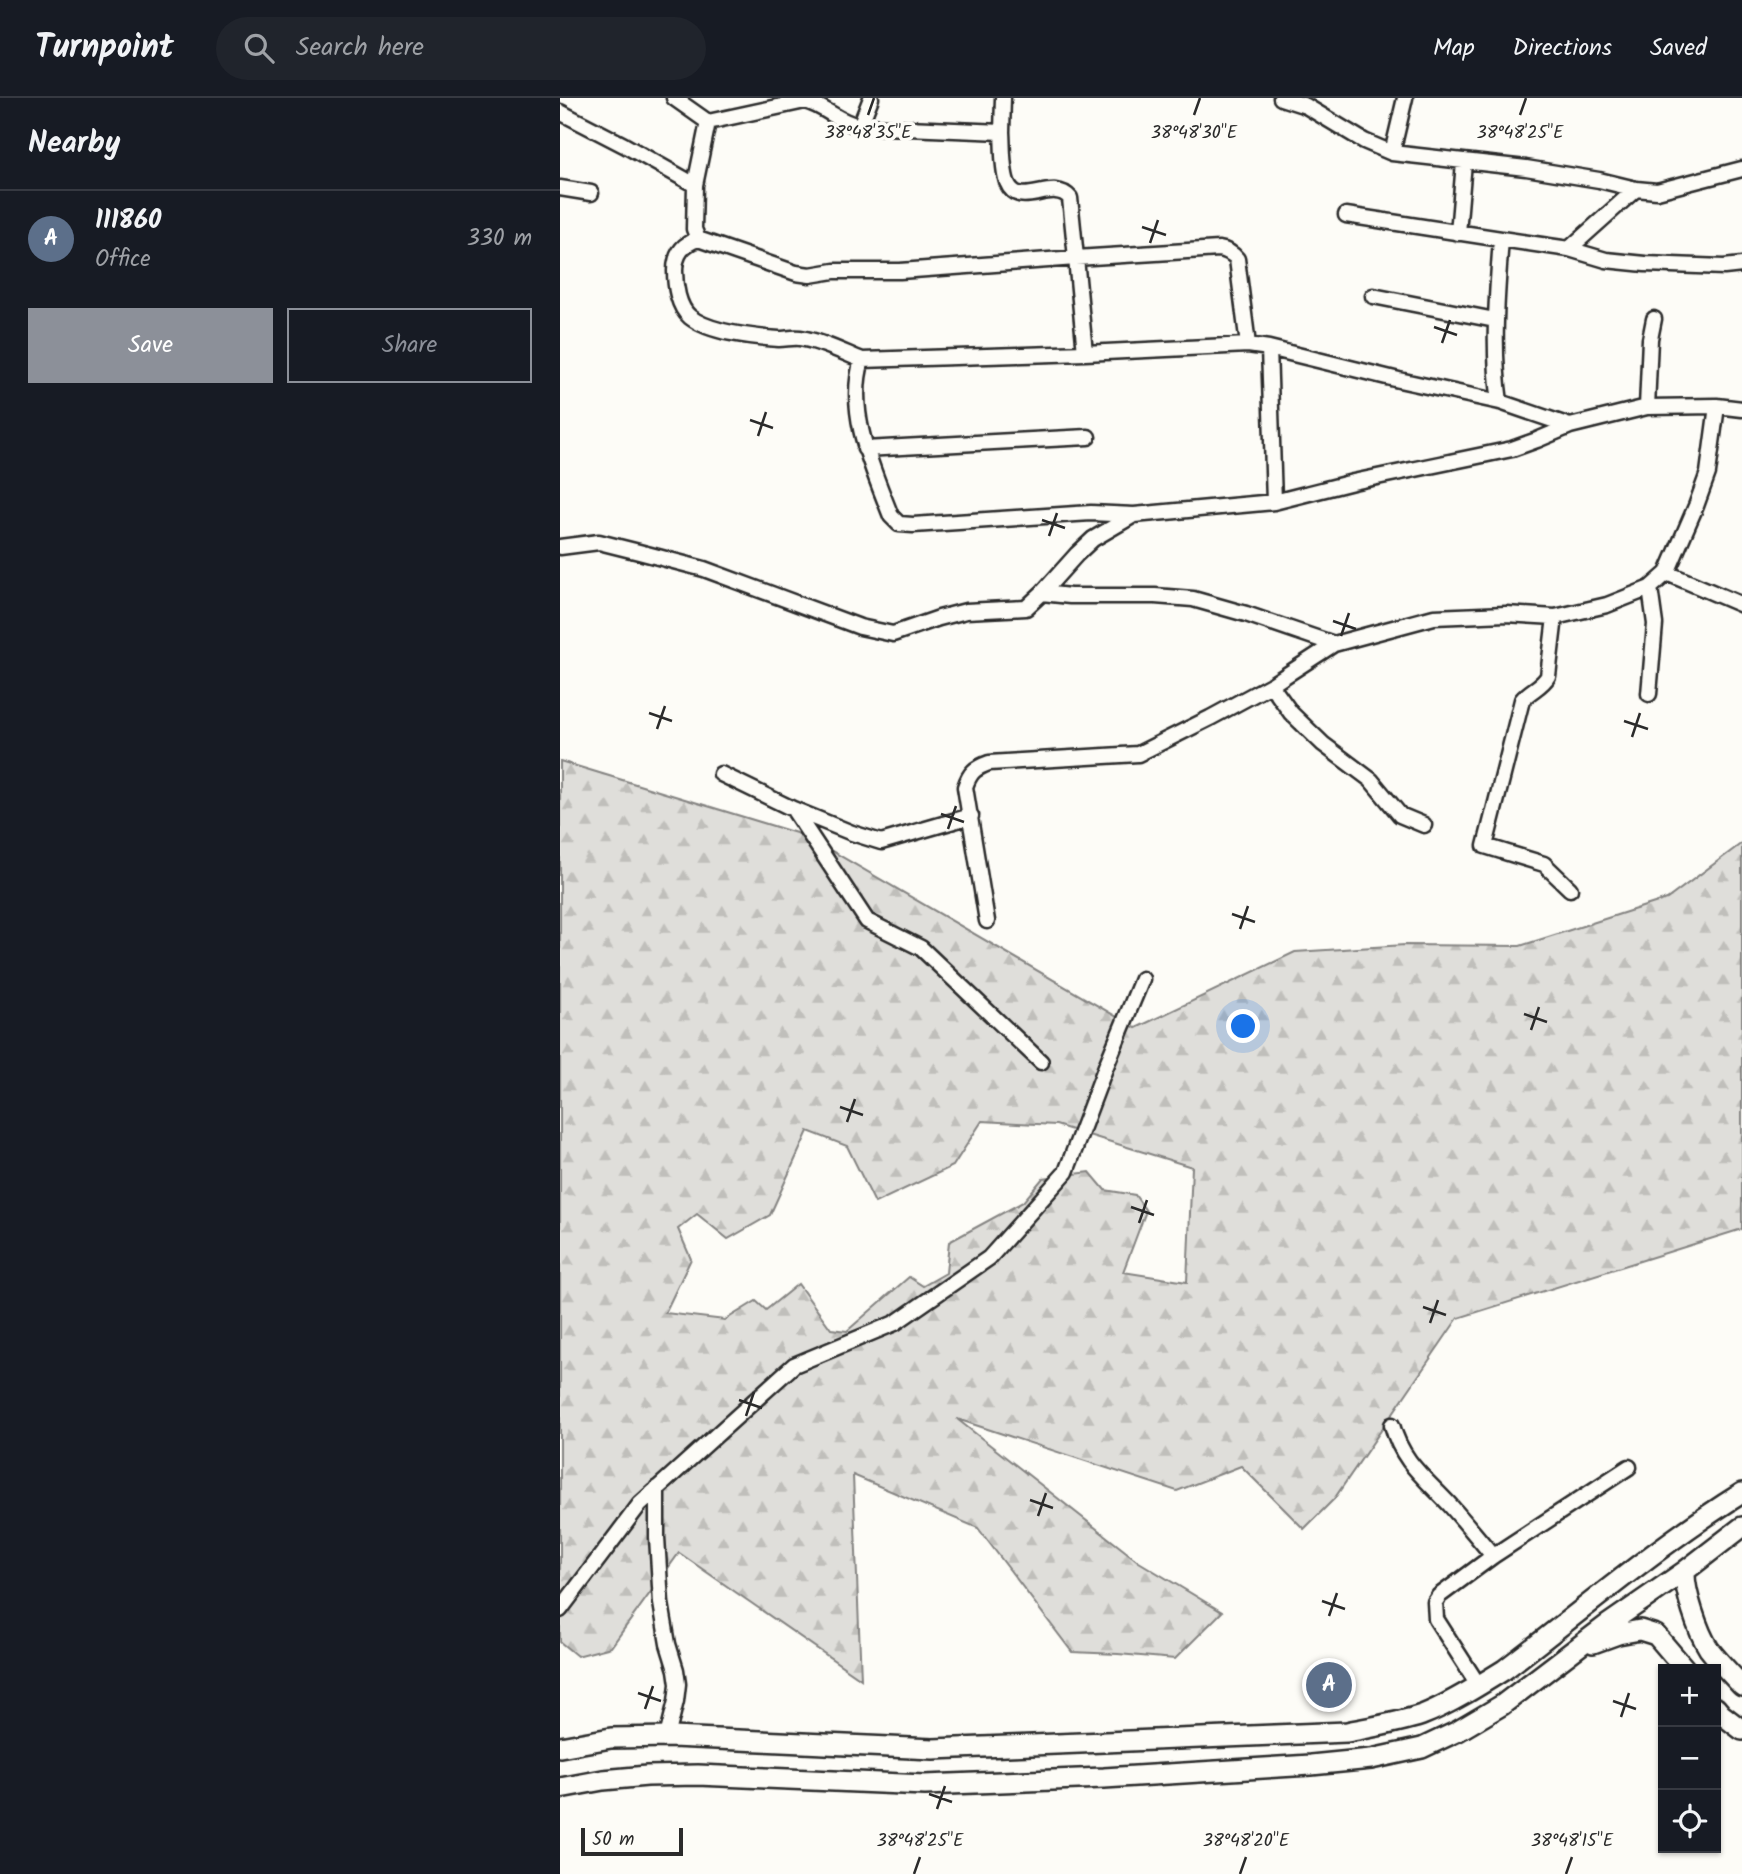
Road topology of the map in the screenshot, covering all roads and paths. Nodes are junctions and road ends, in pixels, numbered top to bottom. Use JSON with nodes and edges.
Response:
{"nodes":[{"id":1,"x":674,"y":98,"type":"edge"},
{"id":2,"x":871,"y":98,"type":"edge"},
{"id":3,"x":1003,"y":98,"type":"edge"},
{"id":4,"x":1280,"y":98,"type":"edge"},
{"id":5,"x":1405,"y":98,"type":"edge"},
{"id":6,"x":804,"y":100,"type":"edge"},
{"id":7,"x":560,"y":112,"type":"edge"},
{"id":8,"x":708,"y":122,"type":"junction"},
{"id":9,"x":860,"y":126,"type":"junction"},
{"id":10,"x":1002,"y":132,"type":"junction"},
{"id":11,"x":1392,"y":153,"type":"junction"},
{"id":12,"x":1464,"y":162,"type":"junction"},
{"id":13,"x":1742,"y":169,"type":"edge"},
{"id":14,"x":695,"y":185,"type":"junction"},
{"id":15,"x":560,"y":188,"type":"edge"},
{"id":16,"x":1636,"y":189,"type":"junction"},
{"id":17,"x":592,"y":193,"type":"dead end"},
{"id":18,"x":1346,"y":215,"type":"dead end"},
{"id":19,"x":1458,"y":233,"type":"junction"},
{"id":20,"x":698,"y":239,"type":"junction"},
{"id":21,"x":1501,"y":239,"type":"junction"},
{"id":22,"x":1569,"y":249,"type":"junction"},
{"id":23,"x":1076,"y":258,"type":"junction"},
{"id":24,"x":1742,"y":265,"type":"edge"},
{"id":25,"x":1373,"y":296,"type":"dead end"},
{"id":26,"x":1654,"y":319,"type":"dead end"},
{"id":27,"x":1496,"y":320,"type":"junction"},
{"id":28,"x":1248,"y":345,"type":"junction"},
{"id":29,"x":1269,"y":348,"type":"junction"},
{"id":30,"x":1085,"y":353,"type":"junction"},
{"id":31,"x":862,"y":360,"type":"junction"},
{"id":32,"x":1500,"y":402,"type":"junction"},
{"id":33,"x":1717,"y":406,"type":"junction"},
{"id":34,"x":1647,"y":407,"type":"junction"},
{"id":35,"x":1742,"y":409,"type":"edge"},
{"id":36,"x":1570,"y":426,"type":"junction"},
{"id":37,"x":1088,"y":437,"type":"dead end"},
{"id":38,"x":865,"y":449,"type":"junction"},
{"id":39,"x":1274,"y":502,"type":"junction"},
{"id":40,"x":1134,"y":515,"type":"junction"},
{"id":41,"x":560,"y":547,"type":"edge"},
{"id":42,"x":1667,"y":573,"type":"junction"},
{"id":43,"x":1650,"y":588,"type":"junction"},
{"id":44,"x":1042,"y":593,"type":"junction"},
{"id":45,"x":1742,"y":605,"type":"edge"},
{"id":46,"x":1555,"y":617,"type":"junction"},
{"id":47,"x":1334,"y":644,"type":"junction"},
{"id":48,"x":1271,"y":685,"type":"junction"},
{"id":49,"x":1649,"y":694,"type":"dead end"},
{"id":50,"x":721,"y":774,"type":"dead end"},
{"id":51,"x":793,"y":809,"type":"junction"},
{"id":52,"x":971,"y":816,"type":"junction"},
{"id":53,"x":1424,"y":825,"type":"dead end"},
{"id":54,"x":1570,"y":890,"type":"dead end"},
{"id":55,"x":987,"y":921,"type":"dead end"},
{"id":56,"x":1142,"y":979,"type":"dead end"},
{"id":57,"x":1041,"y":1062,"type":"dead end"},
{"id":58,"x":1392,"y":1425,"type":"dead end"},
{"id":59,"x":1629,"y":1467,"type":"dead end"},
{"id":60,"x":657,"y":1488,"type":"junction"},
{"id":61,"x":1742,"y":1493,"type":"edge"},
{"id":62,"x":1720,"y":1507,"type":"junction"},
{"id":63,"x":1740,"y":1521,"type":"edge"},
{"id":64,"x":1493,"y":1556,"type":"junction"},
{"id":65,"x":1685,"y":1571,"type":"junction"},
{"id":66,"x":560,"y":1611,"type":"edge"},
{"id":67,"x":1552,"y":1634,"type":"junction"},
{"id":68,"x":1575,"y":1650,"type":"junction"},
{"id":69,"x":1681,"y":1664,"type":"edge"},
{"id":70,"x":1479,"y":1686,"type":"junction"},
{"id":71,"x":1742,"y":1686,"type":"edge"},
{"id":72,"x":1721,"y":1714,"type":"edge"},
{"id":73,"x":1742,"y":1730,"type":"edge"},
{"id":74,"x":667,"y":1737,"type":"junction"},
{"id":75,"x":560,"y":1747,"type":"edge"},
{"id":76,"x":560,"y":1788,"type":"edge"}],
"edges":[{"from":1,"to":8,"type":"street"},
{"from":2,"to":9,"type":"street"},
{"from":3,"to":10,"type":"street"},
{"from":4,"to":11,"type":"street"},
{"from":5,"to":11,"type":"street"},
{"from":6,"to":8,"type":"street"},
{"from":6,"to":9,"type":"street"},
{"from":7,"to":14,"type":"street"},
{"from":8,"to":14,"type":"street"},
{"from":9,"to":10,"type":"street"},
{"from":10,"to":23,"type":"street"},
{"from":11,"to":12,"type":"street"},
{"from":12,"to":16,"type":"street"},
{"from":12,"to":19,"type":"street"},
{"from":13,"to":16,"type":"street"},
{"from":14,"to":20,"type":"street"},
{"from":15,"to":17,"type":"street"},
{"from":16,"to":22,"type":"street"},
{"from":18,"to":19,"type":"street"},
{"from":19,"to":21,"type":"street"},
{"from":20,"to":23,"type":"street"},
{"from":20,"to":31,"type":"street"},
{"from":21,"to":22,"type":"street"},
{"from":21,"to":27,"type":"street"},
{"from":22,"to":24,"type":"street"},
{"from":23,"to":28,"type":"street"},
{"from":23,"to":30,"type":"street"},
{"from":25,"to":27,"type":"street"},
{"from":26,"to":34,"type":"street"},
{"from":27,"to":32,"type":"street"},
{"from":28,"to":29,"type":"street"},
{"from":28,"to":30,"type":"street"},
{"from":29,"to":32,"type":"street"},
{"from":29,"to":39,"type":"street"},
{"from":30,"to":31,"type":"street"},
{"from":31,"to":38,"type":"street"},
{"from":32,"to":36,"type":"street"},
{"from":33,"to":34,"type":"street"},
{"from":33,"to":35,"type":"street"},
{"from":33,"to":42,"type":"street"},
{"from":34,"to":36,"type":"street"},
{"from":36,"to":39,"type":"street"},
{"from":37,"to":38,"type":"street"},
{"from":38,"to":40,"type":"street"},
{"from":39,"to":40,"type":"street"},
{"from":40,"to":44,"type":"street"},
{"from":41,"to":44,"type":"street"},
{"from":42,"to":43,"type":"street"},
{"from":42,"to":45,"type":"street"},
{"from":43,"to":46,"type":"street"},
{"from":43,"to":49,"type":"street"},
{"from":44,"to":47,"type":"street"},
{"from":46,"to":47,"type":"street"},
{"from":46,"to":54,"type":"street"},
{"from":47,"to":48,"type":"street"},
{"from":48,"to":52,"type":"street"},
{"from":48,"to":53,"type":"street"},
{"from":50,"to":51,"type":"street"},
{"from":51,"to":52,"type":"street"},
{"from":51,"to":57,"type":"street"},
{"from":52,"to":55,"type":"street"},
{"from":56,"to":60,"type":"street"},
{"from":58,"to":64,"type":"street"},
{"from":59,"to":64,"type":"street"},
{"from":60,"to":66,"type":"street"},
{"from":60,"to":74,"type":"street"},
{"from":61,"to":62,"type":"main road"},
{"from":62,"to":63,"type":"main road"},
{"from":62,"to":67,"type":"main road"},
{"from":63,"to":65,"type":"main road"},
{"from":64,"to":70,"type":"street"},
{"from":65,"to":68,"type":"main road"},
{"from":65,"to":71,"type":"main road"},
{"from":67,"to":68,"type":"main road"},
{"from":67,"to":70,"type":"main road"},
{"from":68,"to":69,"type":"main road"},
{"from":68,"to":76,"type":"main road"},
{"from":70,"to":74,"type":"main road"},
{"from":72,"to":73,"type":"main road"},
{"from":74,"to":75,"type":"main road"}]}
